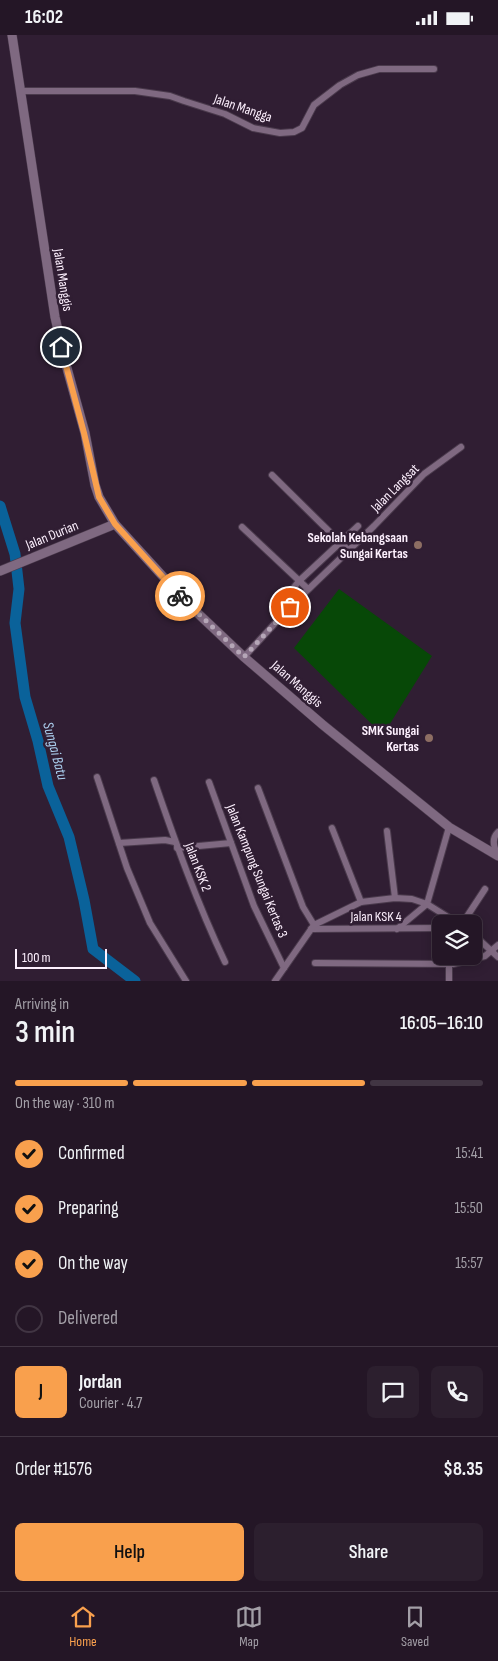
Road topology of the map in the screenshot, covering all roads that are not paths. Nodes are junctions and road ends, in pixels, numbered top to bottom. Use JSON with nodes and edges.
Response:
{"nodes":[{"id":1,"x":12,"y":35,"type":"edge"},
{"id":2,"x":434,"y":69,"type":"dead end"},
{"id":3,"x":20,"y":91,"type":"junction"},
{"id":4,"x":461,"y":447,"type":"dead end"},
{"id":5,"x":272,"y":475,"type":"dead end"},
{"id":6,"x":115,"y":524,"type":"junction"},
{"id":7,"x":358,"y":526,"type":"dead end"},
{"id":8,"x":242,"y":527,"type":"dead end"},
{"id":9,"x":340,"y":542,"type":"junction"},
{"id":10,"x":348,"y":550,"type":"junction"},
{"id":11,"x":1,"y":571,"type":"edge"},
{"id":12,"x":299,"y":581,"type":"junction"},
{"id":13,"x":308,"y":589,"type":"junction"},
{"id":14,"x":278,"y":602,"type":"dead end"},
{"id":15,"x":244,"y":657,"type":"junction"},
{"id":16,"x":97,"y":777,"type":"dead end"},
{"id":17,"x":154,"y":779,"type":"dead end"},
{"id":18,"x":209,"y":782,"type":"dead end"},
{"id":19,"x":258,"y":788,"type":"dead end"},
{"id":20,"x":449,"y":827,"type":"junction"},
{"id":21,"x":332,"y":828,"type":"dead end"},
{"id":22,"x":387,"y":831,"type":"dead end"},
{"id":23,"x":498,"y":832,"type":"edge"},
{"id":24,"x":118,"y":843,"type":"junction"},
{"id":25,"x":231,"y":843,"type":"junction"},
{"id":26,"x":176,"y":845,"type":"junction"},
{"id":27,"x":498,"y":855,"type":"edge"},
{"id":28,"x":486,"y":889,"type":"dead end"},
{"id":29,"x":395,"y":898,"type":"junction"},
{"id":30,"x":361,"y":902,"type":"junction"},
{"id":31,"x":427,"y":904,"type":"junction"},
{"id":32,"x":441,"y":915,"type":"edge"},
{"id":33,"x":467,"y":915,"type":"edge"},
{"id":34,"x":312,"y":927,"type":"junction"},
{"id":35,"x":432,"y":928,"type":"edge"},
{"id":36,"x":397,"y":929,"type":"junction"},
{"id":37,"x":482,"y":942,"type":"edge"},
{"id":38,"x":498,"y":945,"type":"edge"},
{"id":39,"x":492,"y":951,"type":"junction"},
{"id":40,"x":482,"y":956,"type":"edge"},
{"id":41,"x":498,"y":957,"type":"edge"},
{"id":42,"x":432,"y":960,"type":"edge"},
{"id":43,"x":225,"y":962,"type":"dead end"},
{"id":44,"x":315,"y":963,"type":"dead end"},
{"id":45,"x":449,"y":965,"type":"edge"},
{"id":46,"x":284,"y":968,"type":"junction"},
{"id":47,"x":186,"y":981,"type":"edge"},
{"id":48,"x":275,"y":981,"type":"edge"},
{"id":49,"x":449,"y":981,"type":"edge"}],
"edges":[{"from":1,"to":3,"type":"street","name":"Jalan Manggis"},
{"from":2,"to":3,"type":"street","name":"Jalan Mangga"},
{"from":3,"to":6,"type":"street","name":"Jalan Manggis"},
{"from":4,"to":10,"type":"street","name":"Jalan Langsat"},
{"from":5,"to":9,"type":"street"},
{"from":6,"to":11,"type":"street","name":"Jalan Durian"},
{"from":6,"to":15,"type":"street","name":"Jalan Manggis"},
{"from":7,"to":9,"type":"street"},
{"from":8,"to":12,"type":"street"},
{"from":9,"to":10,"type":"street"},
{"from":9,"to":12,"type":"street"},
{"from":10,"to":13,"type":"street","name":"Jalan Langsat"},
{"from":12,"to":13,"type":"street"},
{"from":12,"to":14,"type":"street"},
{"from":13,"to":15,"type":"street","name":"Jalan Langsat"},
{"from":15,"to":20,"type":"street","name":"Jalan Manggis"},
{"from":16,"to":24,"type":"street"},
{"from":17,"to":26,"type":"street","name":"Jalan KSK 2"},
{"from":18,"to":25,"type":"street","name":"Jalan Kampung Sungai Kertas 3"},
{"from":19,"to":34,"type":"street"},
{"from":20,"to":27,"type":"street","name":"Jalan Manggis"},
{"from":20,"to":31,"type":"street"},
{"from":21,"to":30,"type":"street"},
{"from":22,"to":29,"type":"street"},
{"from":23,"to":27,"type":"street"},
{"from":24,"to":26,"type":"street"},
{"from":24,"to":47,"type":"street"},
{"from":25,"to":26,"type":"street"},
{"from":25,"to":46,"type":"street","name":"Jalan Kampung Sungai Kertas 3"},
{"from":26,"to":43,"type":"street","name":"Jalan KSK 2"},
{"from":28,"to":33,"type":"street"},
{"from":29,"to":30,"type":"street"},
{"from":29,"to":31,"type":"street"},
{"from":30,"to":34,"type":"street"},
{"from":31,"to":32,"type":"street"},
{"from":31,"to":36,"type":"street"},
{"from":34,"to":36,"type":"street","name":"Jalan KSK 4"},
{"from":34,"to":46,"type":"street"},
{"from":35,"to":36,"type":"street","name":"Jalan KSK 4"},
{"from":37,"to":39,"type":"street"},
{"from":38,"to":39,"type":"street"},
{"from":39,"to":40,"type":"street"},
{"from":39,"to":41,"type":"street"},
{"from":42,"to":44,"type":"street"},
{"from":45,"to":49,"type":"street"},
{"from":46,"to":48,"type":"street"}]}
